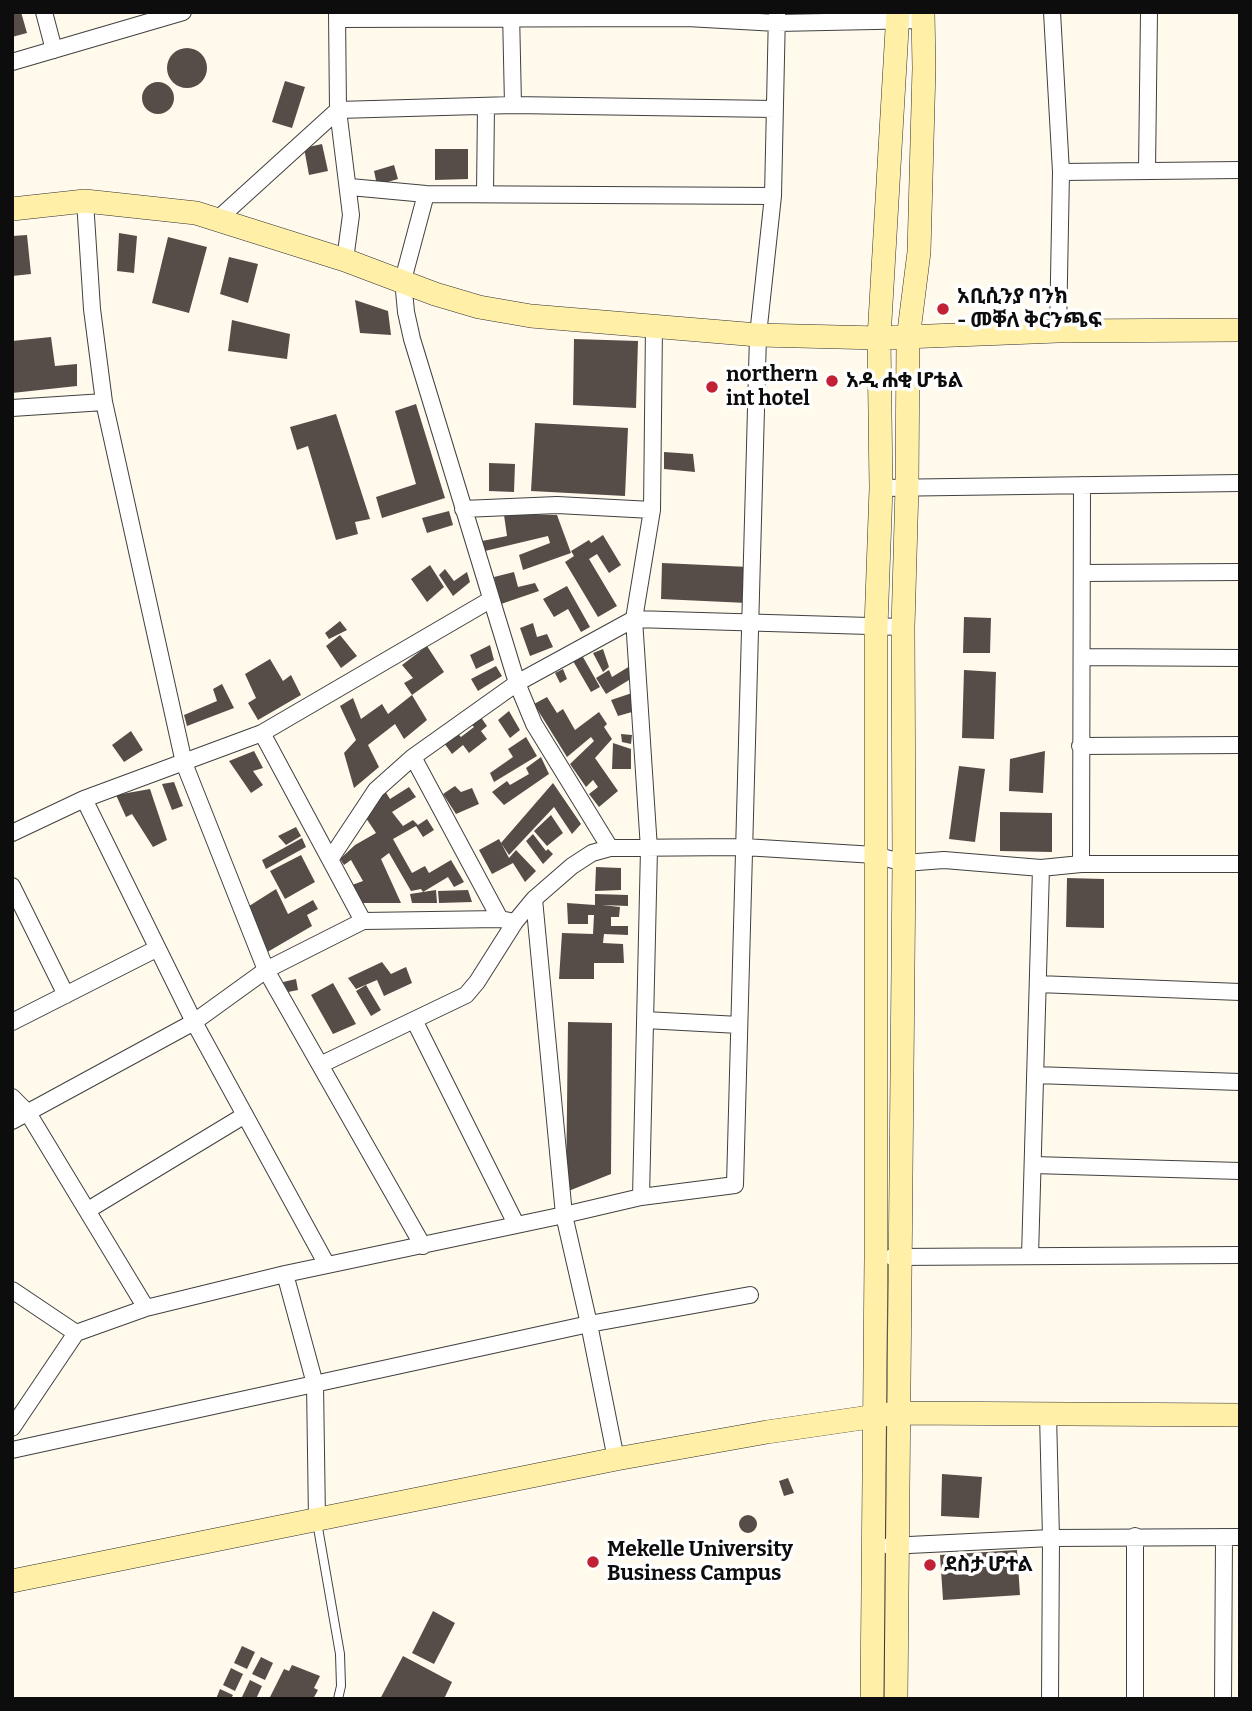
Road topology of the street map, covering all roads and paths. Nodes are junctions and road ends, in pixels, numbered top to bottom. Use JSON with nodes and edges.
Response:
{"nodes":[{"id":1,"x":44,"y":12,"type":"edge"},
{"id":2,"x":183,"y":12,"type":"edge"},
{"id":3,"x":1052,"y":12,"type":"edge"},
{"id":4,"x":1149,"y":12,"type":"edge"},
{"id":5,"x":511,"y":15,"type":"edge"},
{"id":6,"x":598,"y":15,"type":"edge"},
{"id":7,"x":687,"y":15,"type":"edge"},
{"id":8,"x":337,"y":16,"type":"edge"},
{"id":9,"x":923,"y":16,"type":"edge"},
{"id":10,"x":898,"y":17,"type":"edge"},
{"id":11,"x":777,"y":18,"type":"edge"},
{"id":12,"x":136,"y":19,"type":"edge"},
{"id":13,"x":54,"y":50,"type":"junction"},
{"id":14,"x":12,"y":62,"type":"edge"},
{"id":15,"x":513,"y":105,"type":"junction"},
{"id":16,"x":486,"y":106,"type":"junction"},
{"id":17,"x":775,"y":109,"type":"junction"},
{"id":18,"x":338,"y":110,"type":"junction"},
{"id":19,"x":1147,"y":170,"type":"junction"},
{"id":20,"x":1240,"y":170,"type":"edge"},
{"id":21,"x":1061,"y":172,"type":"junction"},
{"id":22,"x":350,"y":187,"type":"junction"},
{"id":23,"x":485,"y":193,"type":"junction"},
{"id":24,"x":426,"y":194,"type":"junction"},
{"id":25,"x":773,"y":196,"type":"junction"},
{"id":26,"x":85,"y":201,"type":"junction"},
{"id":27,"x":12,"y":209,"type":"edge"},
{"id":28,"x":218,"y":219,"type":"junction"},
{"id":29,"x":345,"y":260,"type":"junction"},
{"id":30,"x":403,"y":280,"type":"junction"},
{"id":31,"x":654,"y":325,"type":"junction"},
{"id":32,"x":1240,"y":330,"type":"edge"},
{"id":33,"x":1058,"y":331,"type":"junction"},
{"id":34,"x":758,"y":335,"type":"junction"},
{"id":35,"x":879,"y":338,"type":"junction"},
{"id":36,"x":908,"y":339,"type":"junction"},
{"id":37,"x":104,"y":402,"type":"junction"},
{"id":38,"x":12,"y":408,"type":"edge"},
{"id":39,"x":1240,"y":483,"type":"edge"},
{"id":40,"x":1082,"y":485,"type":"junction"},
{"id":41,"x":907,"y":486,"type":"junction"},
{"id":42,"x":881,"y":488,"type":"junction"},
{"id":43,"x":463,"y":509,"type":"junction"},
{"id":44,"x":652,"y":510,"type":"junction"},
{"id":45,"x":1240,"y":572,"type":"edge"},
{"id":46,"x":1083,"y":573,"type":"junction"},
{"id":47,"x":490,"y":600,"type":"junction"},
{"id":48,"x":634,"y":619,"type":"junction"},
{"id":49,"x":750,"y":623,"type":"junction"},
{"id":50,"x":876,"y":627,"type":"junction"},
{"id":51,"x":903,"y":628,"type":"junction"},
{"id":52,"x":1082,"y":657,"type":"junction"},
{"id":53,"x":1240,"y":658,"type":"edge"},
{"id":54,"x":517,"y":683,"type":"junction"},
{"id":55,"x":262,"y":733,"type":"junction"},
{"id":56,"x":1240,"y":745,"type":"edge"},
{"id":57,"x":1080,"y":746,"type":"junction"},
{"id":58,"x":413,"y":757,"type":"junction"},
{"id":59,"x":184,"y":763,"type":"junction"},
{"id":60,"x":84,"y":799,"type":"junction"},
{"id":61,"x":12,"y":832,"type":"edge"},
{"id":62,"x":744,"y":847,"type":"junction"},
{"id":63,"x":610,"y":848,"type":"junction"},
{"id":64,"x":649,"y":849,"type":"junction"},
{"id":65,"x":875,"y":855,"type":"junction"},
{"id":66,"x":331,"y":858,"type":"junction"},
{"id":67,"x":904,"y":863,"type":"junction"},
{"id":68,"x":1081,"y":864,"type":"junction"},
{"id":69,"x":1240,"y":864,"type":"edge"},
{"id":70,"x":1041,"y":868,"type":"junction"},
{"id":71,"x":12,"y":886,"type":"edge"},
{"id":72,"x":534,"y":899,"type":"junction"},
{"id":73,"x":363,"y":921,"type":"junction"},
{"id":74,"x":507,"y":921,"type":"junction"},
{"id":75,"x":156,"y":949,"type":"junction"},
{"id":76,"x":266,"y":970,"type":"junction"},
{"id":77,"x":1038,"y":984,"type":"junction"},
{"id":78,"x":1240,"y":992,"type":"edge"},
{"id":79,"x":66,"y":995,"type":"junction"},
{"id":80,"x":415,"y":1020,"type":"junction"},
{"id":81,"x":645,"y":1020,"type":"junction"},
{"id":82,"x":194,"y":1022,"type":"junction"},
{"id":83,"x":12,"y":1023,"type":"edge"},
{"id":84,"x":739,"y":1025,"type":"junction"},
{"id":85,"x":876,"y":1032,"type":"junction"},
{"id":86,"x":903,"y":1034,"type":"junction"},
{"id":87,"x":320,"y":1065,"type":"junction"},
{"id":88,"x":1035,"y":1075,"type":"junction"},
{"id":89,"x":1240,"y":1082,"type":"edge"},
{"id":90,"x":12,"y":1097,"type":"edge"},
{"id":91,"x":28,"y":1113,"type":"junction"},
{"id":92,"x":245,"y":1115,"type":"junction"},
{"id":93,"x":12,"y":1121,"type":"edge"},
{"id":94,"x":1033,"y":1165,"type":"junction"},
{"id":95,"x":1240,"y":1171,"type":"edge"},
{"id":96,"x":641,"y":1197,"type":"junction"},
{"id":97,"x":88,"y":1210,"type":"junction"},
{"id":98,"x":564,"y":1215,"type":"junction"},
{"id":99,"x":516,"y":1224,"type":"junction"},
{"id":100,"x":423,"y":1245,"type":"junction"},
{"id":101,"x":1240,"y":1255,"type":"edge"},
{"id":102,"x":899,"y":1256,"type":"junction"},
{"id":103,"x":1030,"y":1256,"type":"junction"},
{"id":104,"x":876,"y":1257,"type":"junction"},
{"id":105,"x":327,"y":1265,"type":"junction"},
{"id":106,"x":285,"y":1274,"type":"junction"},
{"id":107,"x":12,"y":1290,"type":"edge"},
{"id":108,"x":750,"y":1295,"type":"dead end"},
{"id":109,"x":146,"y":1308,"type":"junction"},
{"id":110,"x":589,"y":1324,"type":"junction"},
{"id":111,"x":76,"y":1333,"type":"junction"},
{"id":112,"x":315,"y":1384,"type":"junction"},
{"id":113,"x":897,"y":1413,"type":"junction"},
{"id":114,"x":1048,"y":1414,"type":"junction"},
{"id":115,"x":1240,"y":1415,"type":"edge"},
{"id":116,"x":874,"y":1417,"type":"junction"},
{"id":117,"x":12,"y":1428,"type":"edge"},
{"id":118,"x":12,"y":1450,"type":"edge"},
{"id":119,"x":616,"y":1459,"type":"junction"},
{"id":120,"x":317,"y":1520,"type":"junction"},
{"id":121,"x":1135,"y":1536,"type":"junction"},
{"id":122,"x":1232,"y":1537,"type":"edge"},
{"id":123,"x":1052,"y":1538,"type":"junction"},
{"id":124,"x":886,"y":1546,"type":"junction"},
{"id":125,"x":12,"y":1581,"type":"edge"},
{"id":126,"x":338,"y":1699,"type":"edge"},
{"id":127,"x":872,"y":1699,"type":"edge"},
{"id":128,"x":896,"y":1699,"type":"edge"},
{"id":129,"x":1050,"y":1699,"type":"edge"},
{"id":130,"x":1135,"y":1699,"type":"edge"},
{"id":131,"x":1223,"y":1699,"type":"edge"}],
"edges":[{"from":1,"to":13,"type":"street"},
{"from":2,"to":12,"type":"street"},
{"from":3,"to":21,"type":"street"},
{"from":4,"to":19,"type":"street"},
{"from":5,"to":6,"type":"street"},
{"from":5,"to":8,"type":"street"},
{"from":5,"to":15,"type":"street"},
{"from":6,"to":7,"type":"street"},
{"from":7,"to":11,"type":"street"},
{"from":8,"to":18,"type":"street"},
{"from":9,"to":10,"type":"street"},
{"from":9,"to":36,"type":"street"},
{"from":10,"to":11,"type":"street"},
{"from":10,"to":35,"type":"street"},
{"from":11,"to":17,"type":"street"},
{"from":12,"to":13,"type":"street"},
{"from":13,"to":14,"type":"street"},
{"from":15,"to":16,"type":"street"},
{"from":15,"to":17,"type":"street"},
{"from":16,"to":18,"type":"street"},
{"from":16,"to":23,"type":"street"},
{"from":17,"to":25,"type":"street"},
{"from":18,"to":22,"type":"street"},
{"from":18,"to":28,"type":"street"},
{"from":19,"to":20,"type":"street"},
{"from":19,"to":21,"type":"street"},
{"from":21,"to":33,"type":"street"},
{"from":22,"to":24,"type":"street"},
{"from":22,"to":29,"type":"street"},
{"from":23,"to":24,"type":"street"},
{"from":23,"to":25,"type":"street"},
{"from":24,"to":30,"type":"street"},
{"from":25,"to":34,"type":"street"},
{"from":26,"to":27,"type":"street"},
{"from":26,"to":28,"type":"street"},
{"from":26,"to":37,"type":"street"},
{"from":28,"to":29,"type":"street"},
{"from":29,"to":30,"type":"street"},
{"from":30,"to":31,"type":"street"},
{"from":30,"to":43,"type":"street"},
{"from":31,"to":34,"type":"street"},
{"from":31,"to":44,"type":"street"},
{"from":32,"to":33,"type":"street"},
{"from":33,"to":36,"type":"street"},
{"from":34,"to":35,"type":"street"},
{"from":34,"to":49,"type":"street"},
{"from":35,"to":36,"type":"street"},
{"from":35,"to":42,"type":"street"},
{"from":36,"to":41,"type":"street"},
{"from":37,"to":38,"type":"street"},
{"from":37,"to":59,"type":"street"},
{"from":39,"to":40,"type":"street"},
{"from":40,"to":41,"type":"street"},
{"from":40,"to":46,"type":"street"},
{"from":41,"to":42,"type":"street"},
{"from":41,"to":51,"type":"street"},
{"from":42,"to":50,"type":"street"},
{"from":43,"to":44,"type":"street"},
{"from":43,"to":47,"type":"street"},
{"from":44,"to":48,"type":"street"},
{"from":45,"to":46,"type":"street"},
{"from":46,"to":52,"type":"street"},
{"from":47,"to":54,"type":"street"},
{"from":47,"to":55,"type":"street"},
{"from":48,"to":49,"type":"street"},
{"from":48,"to":54,"type":"street"},
{"from":48,"to":64,"type":"street"},
{"from":49,"to":50,"type":"street"},
{"from":49,"to":62,"type":"street"},
{"from":50,"to":51,"type":"street"},
{"from":50,"to":65,"type":"street"},
{"from":51,"to":67,"type":"street"},
{"from":52,"to":53,"type":"street"},
{"from":52,"to":57,"type":"street"},
{"from":54,"to":58,"type":"street"},
{"from":54,"to":63,"type":"street"},
{"from":55,"to":59,"type":"street"},
{"from":55,"to":66,"type":"street"},
{"from":56,"to":57,"type":"street"},
{"from":57,"to":68,"type":"street"},
{"from":58,"to":66,"type":"street"},
{"from":58,"to":74,"type":"street"},
{"from":59,"to":60,"type":"street"},
{"from":59,"to":76,"type":"street"},
{"from":60,"to":61,"type":"street"},
{"from":60,"to":75,"type":"street"},
{"from":62,"to":64,"type":"street"},
{"from":62,"to":65,"type":"street"},
{"from":62,"to":84,"type":"street"},
{"from":63,"to":64,"type":"street"},
{"from":63,"to":72,"type":"street"},
{"from":64,"to":81,"type":"street"},
{"from":65,"to":67,"type":"street"},
{"from":65,"to":85,"type":"street"},
{"from":66,"to":73,"type":"street"},
{"from":67,"to":70,"type":"street"},
{"from":67,"to":86,"type":"street"},
{"from":68,"to":69,"type":"street"},
{"from":68,"to":70,"type":"street"},
{"from":70,"to":77,"type":"street"},
{"from":71,"to":79,"type":"street"},
{"from":72,"to":74,"type":"street"},
{"from":72,"to":98,"type":"street"},
{"from":73,"to":74,"type":"street"},
{"from":73,"to":76,"type":"street"},
{"from":74,"to":80,"type":"street"},
{"from":75,"to":79,"type":"street"},
{"from":75,"to":82,"type":"street"},
{"from":76,"to":82,"type":"street"},
{"from":76,"to":87,"type":"street"},
{"from":77,"to":78,"type":"street"},
{"from":77,"to":88,"type":"street"},
{"from":79,"to":83,"type":"street"},
{"from":80,"to":87,"type":"street"},
{"from":80,"to":99,"type":"street"},
{"from":81,"to":84,"type":"street"},
{"from":81,"to":96,"type":"street"},
{"from":82,"to":91,"type":"street"},
{"from":82,"to":92,"type":"street"},
{"from":84,"to":96,"type":"street"},
{"from":85,"to":86,"type":"street"},
{"from":85,"to":104,"type":"street"},
{"from":86,"to":102,"type":"street"},
{"from":87,"to":100,"type":"street"},
{"from":88,"to":89,"type":"street"},
{"from":88,"to":94,"type":"street"},
{"from":90,"to":91,"type":"street"},
{"from":91,"to":93,"type":"street"},
{"from":91,"to":97,"type":"street"},
{"from":92,"to":97,"type":"street"},
{"from":92,"to":105,"type":"street"},
{"from":94,"to":95,"type":"street"},
{"from":94,"to":103,"type":"street"},
{"from":96,"to":98,"type":"street"},
{"from":97,"to":109,"type":"street"},
{"from":98,"to":99,"type":"street"},
{"from":98,"to":110,"type":"street"},
{"from":99,"to":100,"type":"street"},
{"from":100,"to":105,"type":"street"},
{"from":101,"to":103,"type":"street"},
{"from":102,"to":103,"type":"street"},
{"from":102,"to":104,"type":"street"},
{"from":102,"to":113,"type":"street"},
{"from":104,"to":116,"type":"street"},
{"from":105,"to":106,"type":"street"},
{"from":106,"to":109,"type":"street"},
{"from":106,"to":112,"type":"street"},
{"from":107,"to":111,"type":"street"},
{"from":108,"to":110,"type":"street"},
{"from":109,"to":111,"type":"street"},
{"from":110,"to":112,"type":"street"},
{"from":110,"to":119,"type":"street"},
{"from":111,"to":117,"type":"street"},
{"from":112,"to":118,"type":"street"},
{"from":112,"to":120,"type":"street"},
{"from":113,"to":114,"type":"street"},
{"from":113,"to":116,"type":"street"},
{"from":113,"to":124,"type":"street"},
{"from":114,"to":115,"type":"street"},
{"from":114,"to":123,"type":"street"},
{"from":116,"to":119,"type":"street"},
{"from":116,"to":124,"type":"street"},
{"from":119,"to":120,"type":"street"},
{"from":120,"to":125,"type":"street"},
{"from":120,"to":126,"type":"lane"},
{"from":121,"to":122,"type":"street"},
{"from":121,"to":123,"type":"street"},
{"from":121,"to":130,"type":"street"},
{"from":122,"to":131,"type":"street"},
{"from":123,"to":124,"type":"street"},
{"from":123,"to":129,"type":"street"},
{"from":124,"to":127,"type":"street"},
{"from":124,"to":128,"type":"street"}]}
